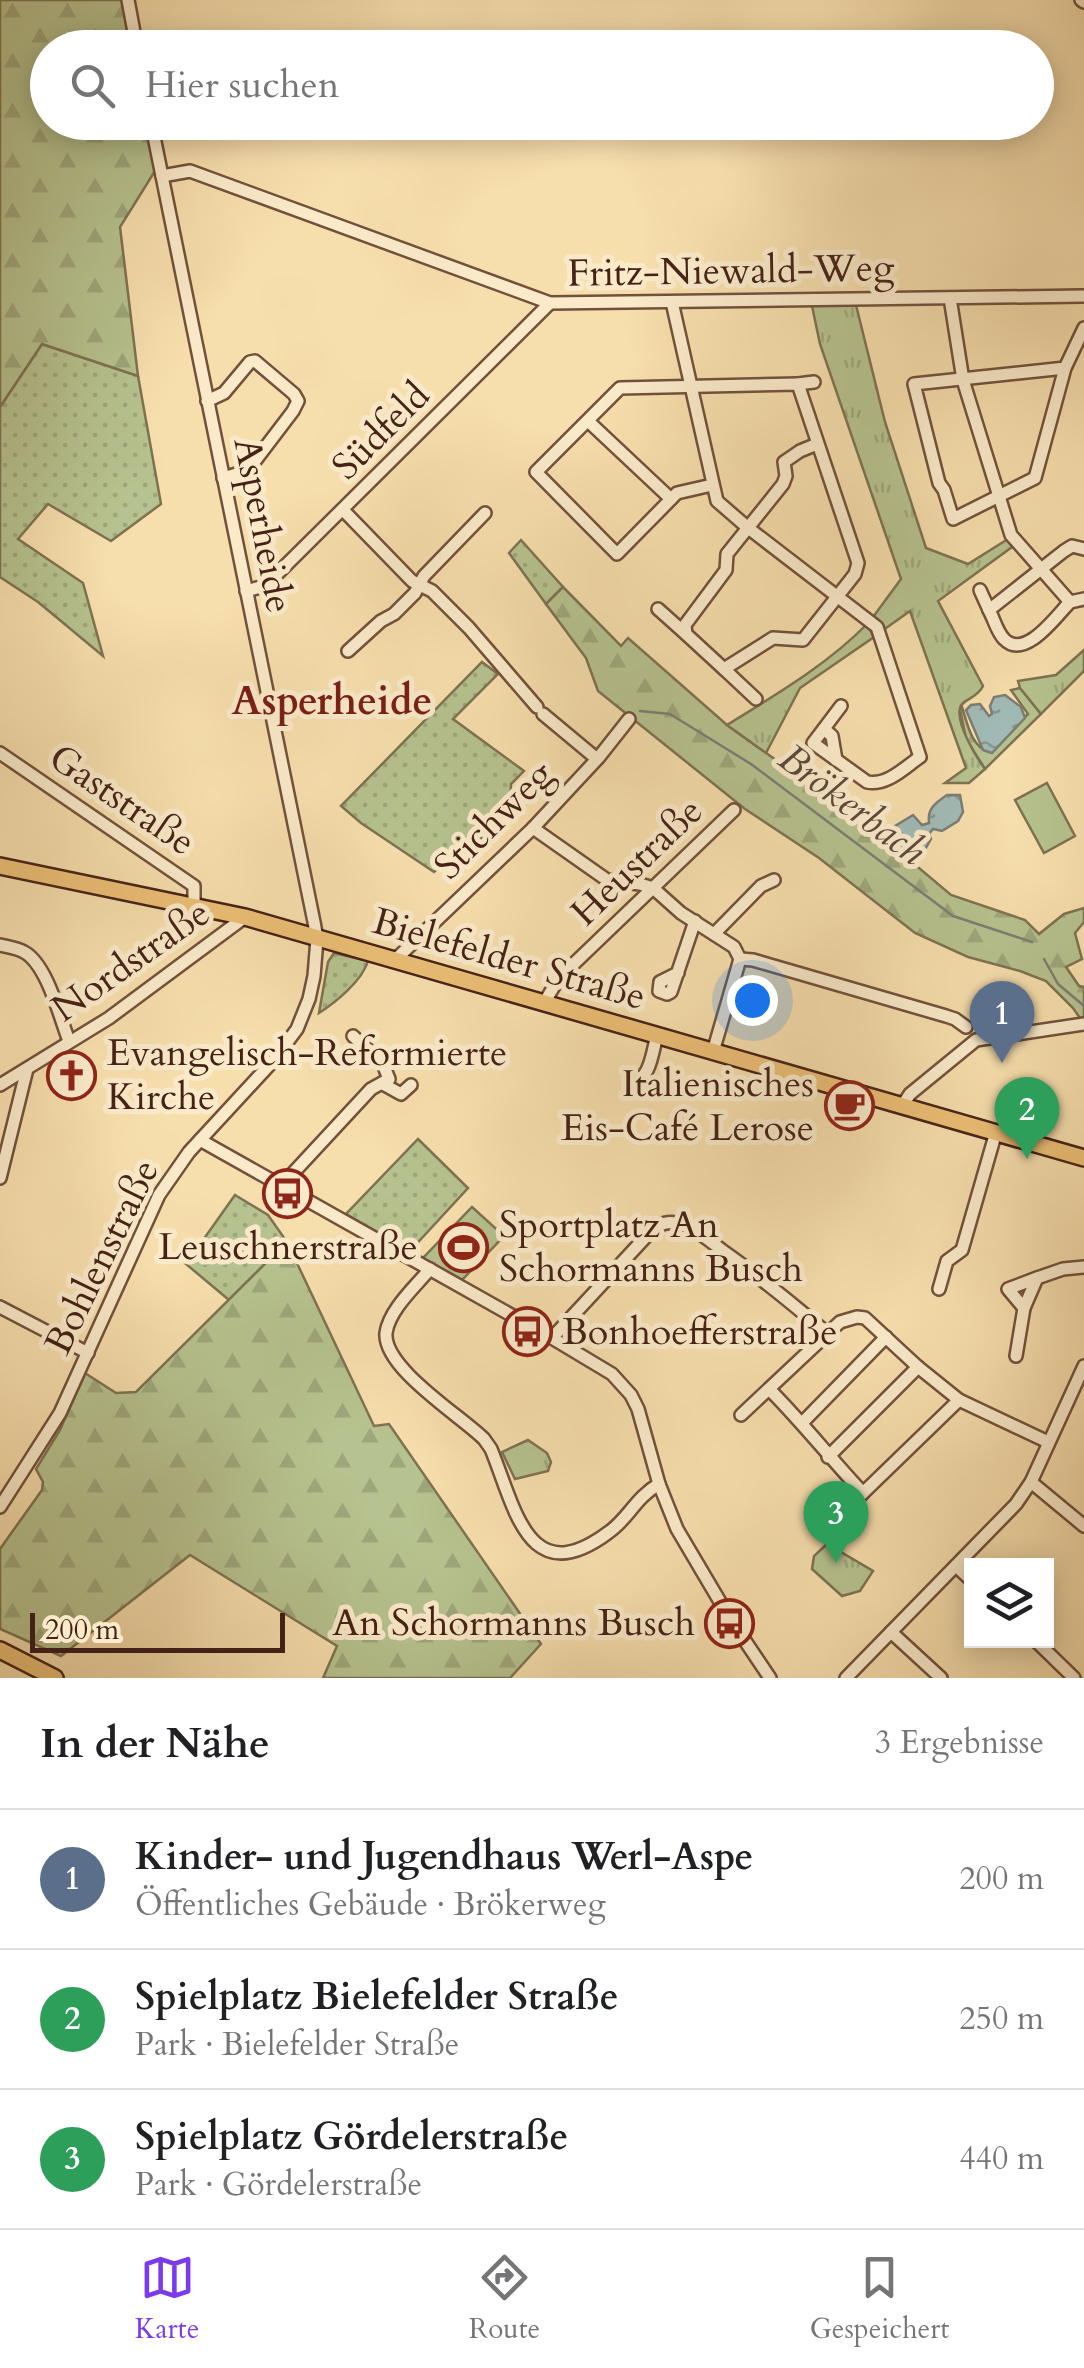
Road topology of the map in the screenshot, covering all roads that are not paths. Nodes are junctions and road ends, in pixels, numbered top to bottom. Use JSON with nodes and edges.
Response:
{"nodes":[{"id":1,"x":128,"y":0,"type":"edge"},
{"id":2,"x":133,"y":30,"type":"edge"},
{"id":3,"x":155,"y":140,"type":"edge"},
{"id":4,"x":162,"y":176,"type":"junction"},
{"id":5,"x":1084,"y":296,"type":"edge"},
{"id":6,"x":950,"y":298,"type":"junction"},
{"id":7,"x":672,"y":302,"type":"junction"},
{"id":8,"x":550,"y":303,"type":"junction"},
{"id":9,"x":1084,"y":328,"type":"edge"},
{"id":10,"x":1065,"y":368,"type":"junction"},
{"id":11,"x":963,"y":380,"type":"junction"},
{"id":12,"x":814,"y":382,"type":"dead end"},
{"id":13,"x":798,"y":384,"type":"junction"},
{"id":14,"x":690,"y":386,"type":"junction"},
{"id":15,"x":207,"y":401,"type":"junction"},
{"id":16,"x":588,"y":421,"type":"junction"},
{"id":17,"x":817,"y":444,"type":"junction"},
{"id":18,"x":223,"y":478,"type":"junction"},
{"id":19,"x":712,"y":485,"type":"junction"},
{"id":20,"x":1000,"y":496,"type":"junction"},
{"id":21,"x":671,"y":499,"type":"junction"},
{"id":22,"x":343,"y":510,"type":"junction"},
{"id":23,"x":485,"y":513,"type":"dead end"},
{"id":24,"x":746,"y":527,"type":"junction"},
{"id":25,"x":1084,"y":549,"type":"edge"},
{"id":26,"x":1041,"y":568,"type":"junction"},
{"id":27,"x":420,"y":586,"type":"junction"},
{"id":28,"x":980,"y":590,"type":"dead end"},
{"id":29,"x":246,"y":591,"type":"junction"},
{"id":30,"x":838,"y":598,"type":"junction"},
{"id":31,"x":1084,"y":599,"type":"edge"},
{"id":32,"x":1070,"y":602,"type":"junction"},
{"id":33,"x":658,"y":609,"type":"dead end"},
{"id":34,"x":989,"y":610,"type":"junction"},
{"id":35,"x":686,"y":634,"type":"junction"},
{"id":36,"x":348,"y":652,"type":"dead end"},
{"id":37,"x":724,"y":669,"type":"junction"},
{"id":38,"x":756,"y":699,"type":"dead end"},
{"id":39,"x":841,"y":706,"type":"dead end"},
{"id":40,"x":629,"y":719,"type":"dead end"},
{"id":41,"x":0,"y":753,"type":"edge"},
{"id":42,"x":596,"y":759,"type":"junction"},
{"id":43,"x":734,"y":810,"type":"dead end"},
{"id":44,"x":533,"y":828,"type":"junction"},
{"id":45,"x":0,"y":866,"type":"edge"},
{"id":46,"x":774,"y":880,"type":"dead end"},
{"id":47,"x":653,"y":888,"type":"junction"},
{"id":48,"x":194,"y":906,"type":"junction"},
{"id":49,"x":245,"y":917,"type":"junction"},
{"id":50,"x":694,"y":921,"type":"junction"},
{"id":51,"x":714,"y":934,"type":"junction"},
{"id":52,"x":317,"y":939,"type":"junction"},
{"id":53,"x":0,"y":945,"type":"edge"},
{"id":54,"x":740,"y":959,"type":"junction"},
{"id":55,"x":395,"y":960,"type":"junction"},
{"id":56,"x":678,"y":974,"type":"dead end"},
{"id":57,"x":544,"y":1003,"type":"junction"},
{"id":58,"x":1084,"y":1024,"type":"edge"},
{"id":59,"x":966,"y":1027,"type":"dead end"},
{"id":60,"x":657,"y":1035,"type":"junction"},
{"id":61,"x":353,"y":1036,"type":"dead end"},
{"id":62,"x":69,"y":1042,"type":"junction"},
{"id":63,"x":714,"y":1052,"type":"junction"},
{"id":64,"x":27,"y":1068,"type":"junction"},
{"id":65,"x":386,"y":1081,"type":"junction"},
{"id":66,"x":0,"y":1084,"type":"edge"},
{"id":67,"x":410,"y":1085,"type":"dead end"},
{"id":68,"x":630,"y":1085,"type":"dead end"},
{"id":69,"x":902,"y":1106,"type":"junction"},
{"id":70,"x":996,"y":1132,"type":"junction"},
{"id":71,"x":200,"y":1140,"type":"junction"},
{"id":72,"x":1084,"y":1158,"type":"edge"},
{"id":73,"x":0,"y":1178,"type":"edge"},
{"id":74,"x":282,"y":1185,"type":"junction"},
{"id":75,"x":1084,"y":1267,"type":"edge"},
{"id":76,"x":430,"y":1270,"type":"junction"},
{"id":77,"x":1037,"y":1278,"type":"junction"},
{"id":78,"x":938,"y":1289,"type":"dead end"},
{"id":79,"x":0,"y":1307,"type":"edge"},
{"id":80,"x":1024,"y":1308,"type":"junction"},
{"id":81,"x":828,"y":1334,"type":"junction"},
{"id":82,"x":886,"y":1336,"type":"junction"},
{"id":83,"x":552,"y":1338,"type":"junction"},
{"id":84,"x":84,"y":1351,"type":"junction"},
{"id":85,"x":1016,"y":1356,"type":"dead end"},
{"id":86,"x":1084,"y":1366,"type":"edge"},
{"id":87,"x":918,"y":1367,"type":"junction"},
{"id":88,"x":769,"y":1389,"type":"junction"},
{"id":89,"x":959,"y":1400,"type":"junction"},
{"id":90,"x":740,"y":1415,"type":"dead end"},
{"id":91,"x":802,"y":1423,"type":"junction"},
{"id":92,"x":1048,"y":1442,"type":"junction"},
{"id":93,"x":828,"y":1456,"type":"junction"},
{"id":94,"x":1031,"y":1482,"type":"junction"},
{"id":95,"x":659,"y":1484,"type":"junction"},
{"id":96,"x":863,"y":1493,"type":"junction"},
{"id":97,"x":0,"y":1508,"type":"edge"},
{"id":98,"x":1084,"y":1526,"type":"edge"},
{"id":99,"x":825,"y":1534,"type":"dead end"},
{"id":100,"x":956,"y":1566,"type":"junction"},
{"id":101,"x":964,"y":1574,"type":"edge"},
{"id":102,"x":892,"y":1632,"type":"junction"},
{"id":103,"x":1043,"y":1648,"type":"edge"},
{"id":104,"x":0,"y":1650,"type":"edge"},
{"id":105,"x":55,"y":1678,"type":"edge"},
{"id":106,"x":770,"y":1678,"type":"edge"},
{"id":107,"x":846,"y":1678,"type":"edge"},
{"id":108,"x":941,"y":1678,"type":"edge"},
{"id":109,"x":1074,"y":1678,"type":"edge"}],
"edges":[{"from":1,"to":2,"type":"street"},
{"from":3,"to":4,"type":"street","name":"Asperheide"},
{"from":4,"to":8,"type":"street","name":"Fritz-Niewald-Weg"},
{"from":4,"to":15,"type":"street","name":"Asperheide"},
{"from":5,"to":6,"type":"street","name":"Fritz-Niewald-Weg"},
{"from":6,"to":7,"type":"street","name":"Fritz-Niewald-Weg"},
{"from":6,"to":11,"type":"street"},
{"from":7,"to":8,"type":"street","name":"Fritz-Niewald-Weg"},
{"from":7,"to":14,"type":"street"},
{"from":8,"to":22,"type":"street","name":"Südfeld"},
{"from":9,"to":10,"type":"street"},
{"from":10,"to":11,"type":"street"},
{"from":10,"to":20,"type":"street"},
{"from":11,"to":20,"type":"street"},
{"from":11,"to":20,"type":"street"},
{"from":12,"to":13,"type":"street"},
{"from":13,"to":14,"type":"street"},
{"from":13,"to":17,"type":"street"},
{"from":14,"to":16,"type":"street"},
{"from":14,"to":19,"type":"street"},
{"from":15,"to":18,"type":"street","name":"Asperheide"},
{"from":15,"to":18,"type":"street"},
{"from":16,"to":21,"type":"street"},
{"from":16,"to":21,"type":"street"},
{"from":17,"to":24,"type":"street"},
{"from":17,"to":30,"type":"street"},
{"from":18,"to":29,"type":"street","name":"Asperheide"},
{"from":19,"to":21,"type":"street"},
{"from":19,"to":24,"type":"street"},
{"from":20,"to":26,"type":"street"},
{"from":22,"to":27,"type":"street"},
{"from":22,"to":29,"type":"street","name":"Südfeld"},
{"from":23,"to":27,"type":"street"},
{"from":24,"to":30,"type":"street"},
{"from":24,"to":35,"type":"street"},
{"from":25,"to":26,"type":"street"},
{"from":26,"to":32,"type":"street"},
{"from":26,"to":34,"type":"street"},
{"from":27,"to":36,"type":"street"},
{"from":27,"to":42,"type":"street"},
{"from":28,"to":34,"type":"street"},
{"from":29,"to":52,"type":"street","name":"Asperheide"},
{"from":30,"to":37,"type":"street"},
{"from":30,"to":39,"type":"street"},
{"from":31,"to":32,"type":"street"},
{"from":32,"to":34,"type":"street"},
{"from":33,"to":35,"type":"street"},
{"from":35,"to":37,"type":"street"},
{"from":37,"to":38,"type":"street"},
{"from":40,"to":42,"type":"street","name":"Stichweg"},
{"from":41,"to":48,"type":"street","name":"Gaststraße"},
{"from":42,"to":44,"type":"street","name":"Stichweg"},
{"from":43,"to":47,"type":"street","name":"Heustraße"},
{"from":44,"to":47,"type":"street"},
{"from":44,"to":55,"type":"street","name":"Stichweg"},
{"from":45,"to":48,"type":"main road","name":"Bielefelder Straße"},
{"from":46,"to":51,"type":"street"},
{"from":47,"to":50,"type":"street"},
{"from":47,"to":57,"type":"street","name":"Heustraße"},
{"from":48,"to":49,"type":"main road","name":"Bielefelder Straße"},
{"from":49,"to":52,"type":"main road","name":"Bielefelder Straße"},
{"from":49,"to":62,"type":"street","name":"Nordstraße"},
{"from":50,"to":51,"type":"street"},
{"from":50,"to":56,"type":"street"},
{"from":51,"to":54,"type":"street"},
{"from":52,"to":55,"type":"main road","name":"Bielefelder Straße"},
{"from":52,"to":71,"type":"street","name":"Bohlenstraße"},
{"from":53,"to":62,"type":"street"},
{"from":54,"to":59,"type":"street"},
{"from":54,"to":63,"type":"street"},
{"from":55,"to":57,"type":"main road","name":"Bielefelder Straße"},
{"from":57,"to":60,"type":"main road","name":"Bielefelder Straße"},
{"from":58,"to":69,"type":"street"},
{"from":60,"to":63,"type":"main road","name":"Bielefelder Straße"},
{"from":60,"to":68,"type":"street"},
{"from":61,"to":65,"type":"street"},
{"from":62,"to":64,"type":"street","name":"Nordstraße"},
{"from":63,"to":69,"type":"main road","name":"Bielefelder Straße"},
{"from":64,"to":66,"type":"street","name":"Nordstraße"},
{"from":64,"to":73,"type":"street"},
{"from":65,"to":67,"type":"street"},
{"from":65,"to":74,"type":"street"},
{"from":69,"to":70,"type":"main road","name":"Bielefelder Straße"},
{"from":70,"to":72,"type":"main road","name":"Bielefelder Straße"},
{"from":70,"to":78,"type":"street"},
{"from":71,"to":74,"type":"street"},
{"from":71,"to":84,"type":"street","name":"Bohlenstraße"},
{"from":74,"to":76,"type":"street"},
{"from":75,"to":77,"type":"street"},
{"from":76,"to":83,"type":"street"},
{"from":76,"to":95,"type":"street"},
{"from":77,"to":80,"type":"street"},
{"from":77,"to":80,"type":"street"},
{"from":79,"to":84,"type":"street"},
{"from":80,"to":85,"type":"street"},
{"from":81,"to":82,"type":"street"},
{"from":81,"to":83,"type":"street"},
{"from":81,"to":88,"type":"street"},
{"from":82,"to":87,"type":"street"},
{"from":82,"to":91,"type":"street"},
{"from":83,"to":95,"type":"street"},
{"from":84,"to":97,"type":"street","name":"Bohlenstraße"},
{"from":86,"to":92,"type":"street"},
{"from":87,"to":89,"type":"street"},
{"from":87,"to":93,"type":"street"},
{"from":88,"to":90,"type":"street"},
{"from":88,"to":91,"type":"street"},
{"from":89,"to":92,"type":"street"},
{"from":89,"to":96,"type":"street"},
{"from":91,"to":93,"type":"street"},
{"from":92,"to":94,"type":"street"},
{"from":93,"to":96,"type":"street"},
{"from":94,"to":98,"type":"street"},
{"from":94,"to":100,"type":"street"},
{"from":95,"to":106,"type":"street"},
{"from":96,"to":99,"type":"street"},
{"from":100,"to":101,"type":"street"},
{"from":100,"to":102,"type":"street"},
{"from":102,"to":107,"type":"street"},
{"from":102,"to":108,"type":"street"},
{"from":103,"to":109,"type":"street"},
{"from":104,"to":105,"type":"main road"}]}
